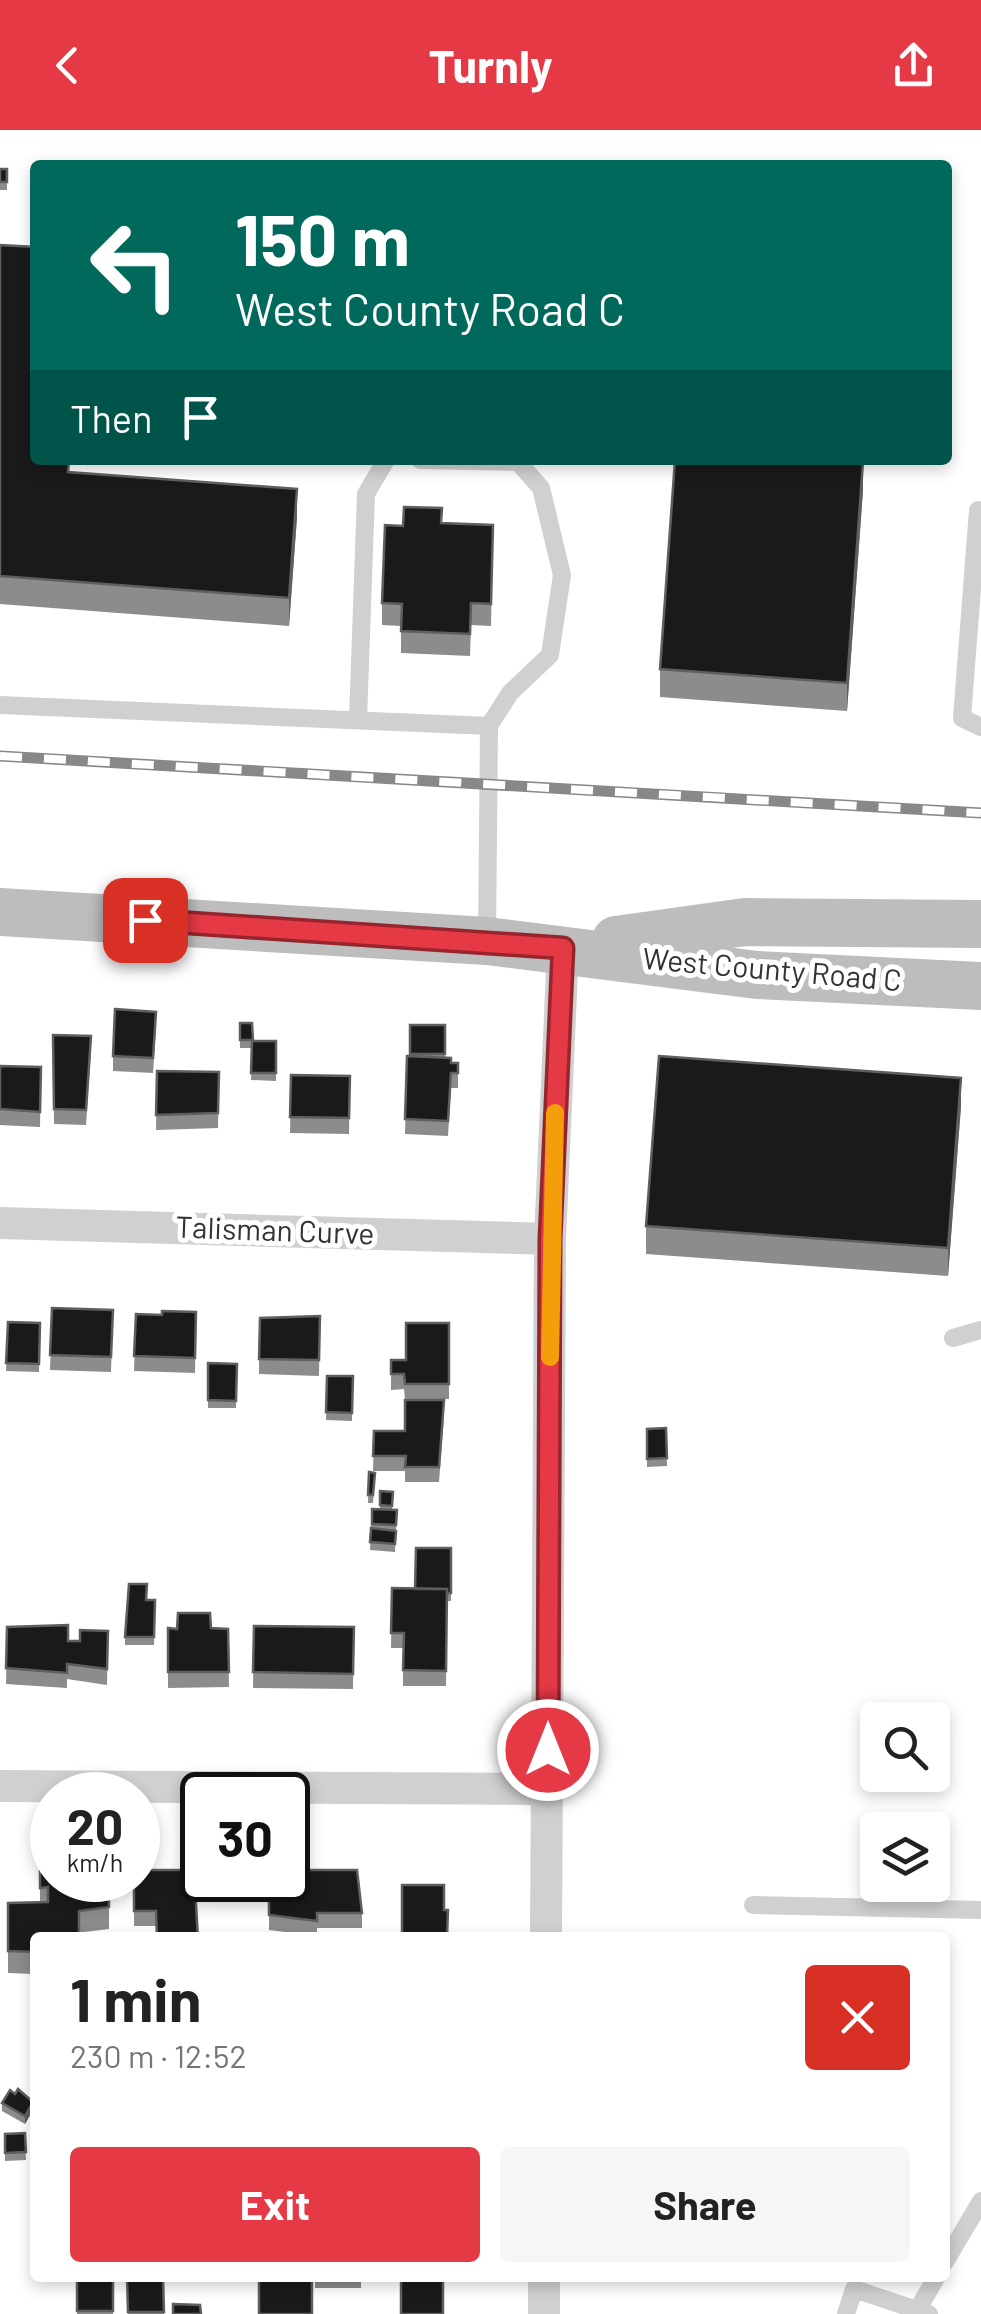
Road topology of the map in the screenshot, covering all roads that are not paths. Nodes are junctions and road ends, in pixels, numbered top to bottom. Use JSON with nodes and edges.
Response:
{"nodes":[{"id":1,"x":383,"y":465,"type":"edge"},
{"id":2,"x":521,"y":465,"type":"edge"},
{"id":3,"x":978,"y":510,"type":"dead end"},
{"id":4,"x":0,"y":706,"type":"edge"},
{"id":5,"x":358,"y":720,"type":"junction"},
{"id":6,"x":489,"y":726,"type":"junction"},
{"id":7,"x":981,"y":728,"type":"edge"},
{"id":8,"x":0,"y":912,"type":"edge"},
{"id":9,"x":981,"y":924,"type":"edge"},
{"id":10,"x":487,"y":940,"type":"junction"},
{"id":11,"x":563,"y":948,"type":"junction"},
{"id":12,"x":981,"y":986,"type":"edge"},
{"id":13,"x":0,"y":1224,"type":"edge"},
{"id":14,"x":550,"y":1239,"type":"junction"},
{"id":15,"x":981,"y":1330,"type":"edge"},
{"id":16,"x":953,"y":1338,"type":"dead end"},
{"id":17,"x":0,"y":1786,"type":"edge"},
{"id":18,"x":547,"y":1789,"type":"junction"},
{"id":19,"x":753,"y":1906,"type":"dead end"},
{"id":20,"x":981,"y":1910,"type":"edge"},
{"id":21,"x":546,"y":1932,"type":"edge"},
{"id":22,"x":981,"y":2201,"type":"edge"},
{"id":23,"x":950,"y":2254,"type":"edge"},
{"id":24,"x":544,"y":2282,"type":"edge"},
{"id":25,"x":934,"y":2282,"type":"edge"},
{"id":26,"x":920,"y":2313,"type":"edge"},
{"id":27,"x":544,"y":2314,"type":"edge"},
{"id":28,"x":846,"y":2314,"type":"edge"}],
"edges":[{"from":1,"to":5,"type":"lane"},
{"from":2,"to":6,"type":"lane"},
{"from":3,"to":7,"type":"lane"},
{"from":4,"to":5,"type":"lane"},
{"from":5,"to":6,"type":"lane"},
{"from":6,"to":10,"type":"lane"},
{"from":8,"to":10,"type":"main road","name":"West County Road C"},
{"from":9,"to":11,"type":"main road","name":"West County Road C"},
{"from":10,"to":11,"type":"main road","name":"West County Road C"},
{"from":11,"to":12,"type":"main road","name":"West County Road C"},
{"from":11,"to":14,"type":"street"},
{"from":13,"to":14,"type":"street","name":"Talisman Curve"},
{"from":14,"to":18,"type":"street"},
{"from":15,"to":16,"type":"lane"},
{"from":17,"to":18,"type":"street"},
{"from":18,"to":21,"type":"street"},
{"from":19,"to":20,"type":"lane"},
{"from":22,"to":23,"type":"lane"},
{"from":24,"to":27,"type":"street"},
{"from":25,"to":26,"type":"lane"},
{"from":26,"to":28,"type":"lane"}]}
